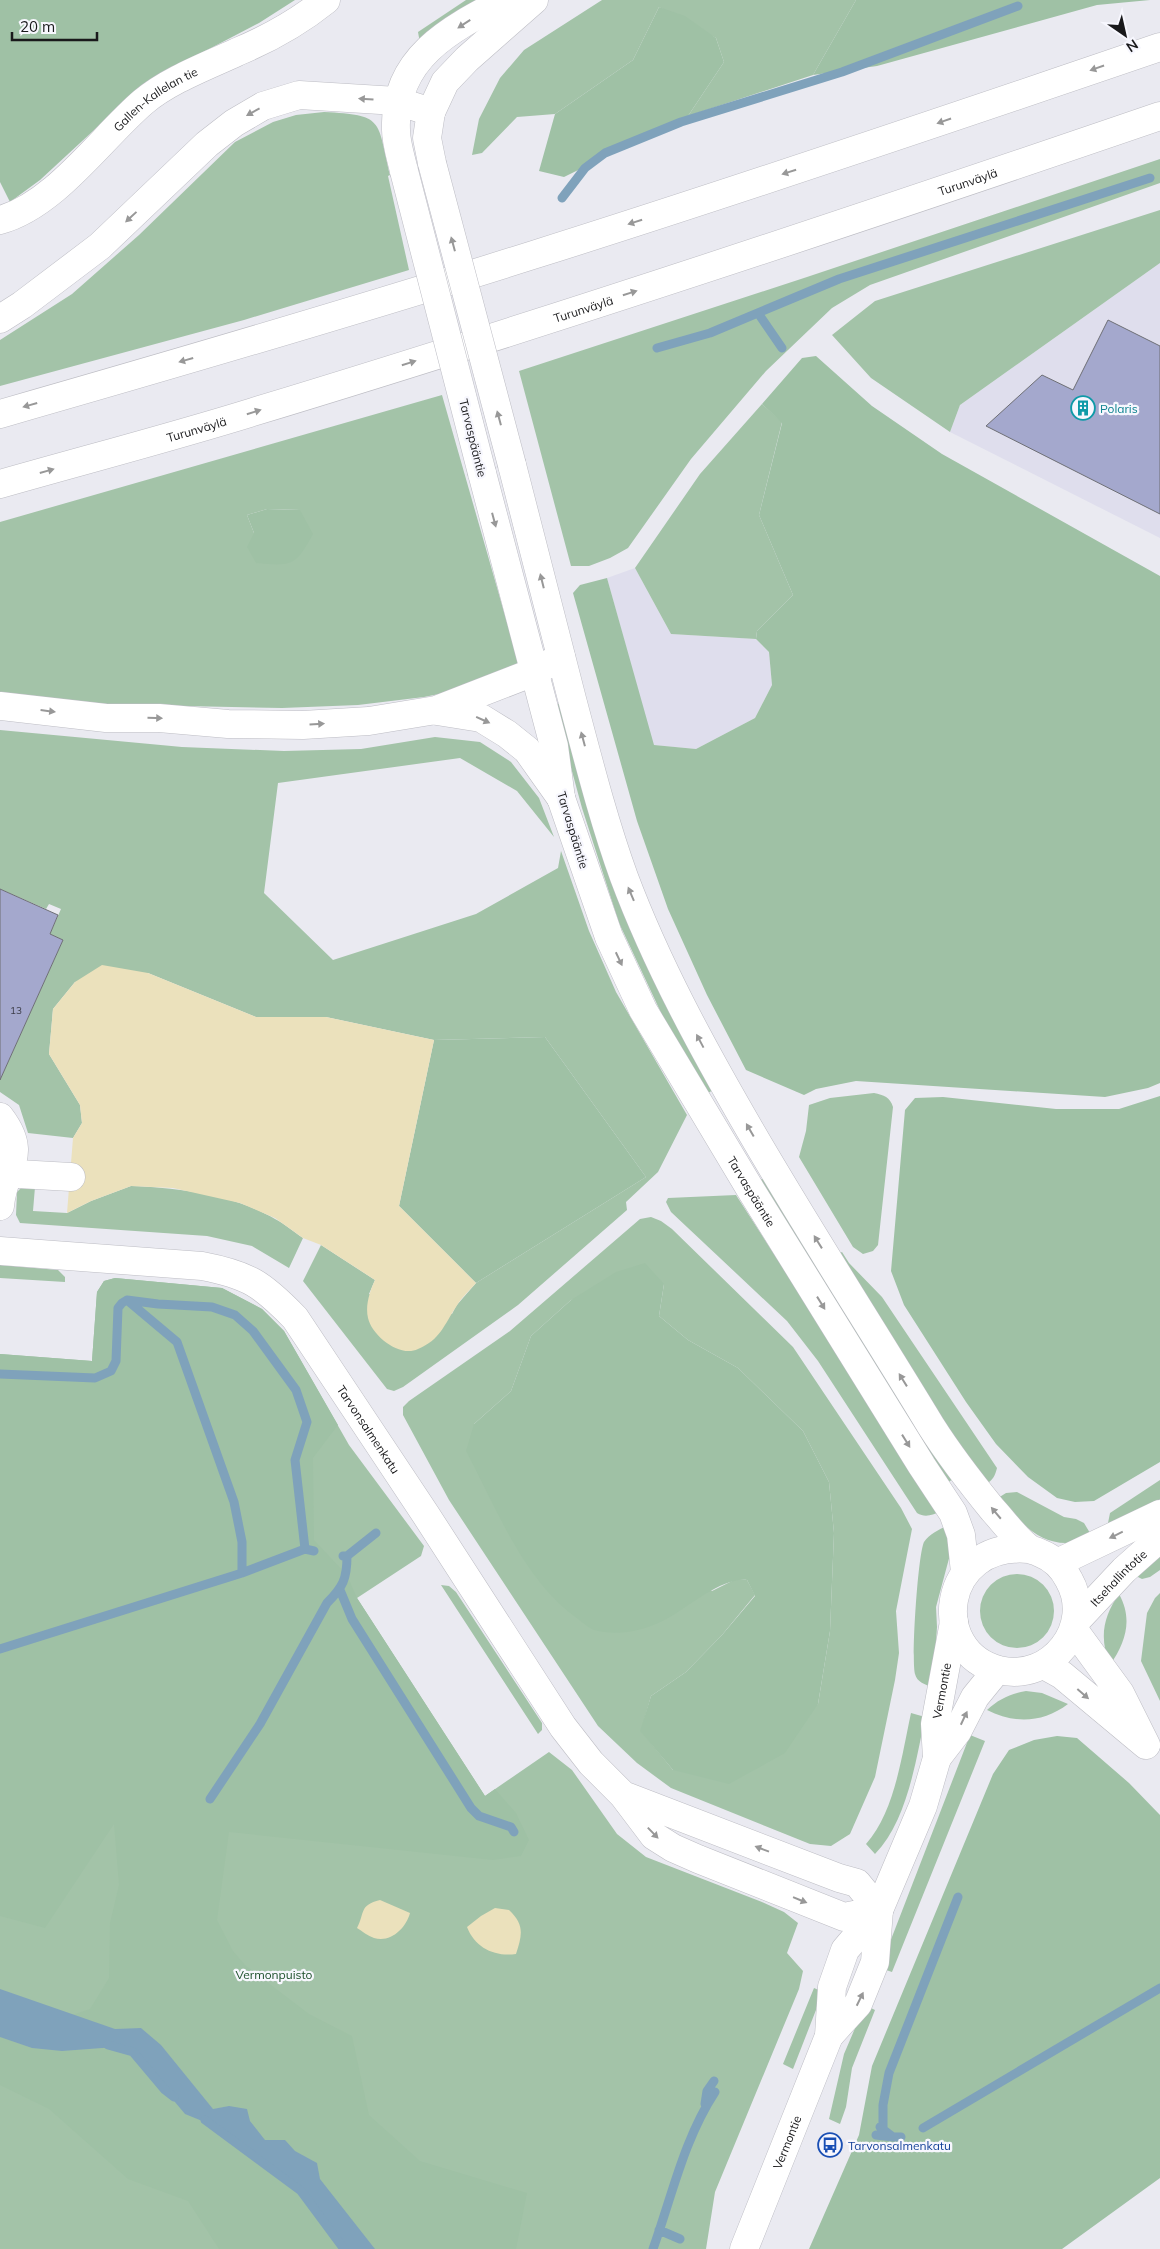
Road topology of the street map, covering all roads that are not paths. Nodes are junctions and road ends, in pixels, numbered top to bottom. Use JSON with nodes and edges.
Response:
{"nodes":[{"id":1,"x":326,"y":0,"type":"edge"},
{"id":2,"x":506,"y":0,"type":"edge"},
{"id":3,"x":534,"y":0,"type":"edge"},
{"id":4,"x":1160,"y":47,"type":"edge"},
{"id":5,"x":396,"y":101,"type":"junction"},
{"id":6,"x":431,"y":112,"type":"junction"},
{"id":7,"x":1160,"y":116,"type":"edge"},
{"id":8,"x":0,"y":220,"type":"edge"},
{"id":9,"x":0,"y":319,"type":"edge"},
{"id":10,"x":0,"y":414,"type":"edge"},
{"id":11,"x":0,"y":484,"type":"edge"},
{"id":12,"x":561,"y":657,"type":"junction"},
{"id":13,"x":534,"y":672,"type":"junction"},
{"id":14,"x":0,"y":706,"type":"edge"},
{"id":15,"x":436,"y":710,"type":"junction"},
{"id":16,"x":562,"y":798,"type":"junction"},
{"id":17,"x":0,"y":1117,"type":"edge"},
{"id":18,"x":4,"y":1173,"type":"edge"},
{"id":19,"x":71,"y":1177,"type":"dead end"},
{"id":20,"x":0,"y":1206,"type":"edge"},
{"id":21,"x":0,"y":1252,"type":"edge"},
{"id":22,"x":1160,"y":1514,"type":"edge"},
{"id":23,"x":1160,"y":1538,"type":"edge"},
{"id":24,"x":1029,"y":1549,"type":"junction"},
{"id":25,"x":1057,"y":1564,"type":"junction"},
{"id":26,"x":966,"y":1572,"type":"junction"},
{"id":27,"x":954,"y":1622,"type":"junction"},
{"id":28,"x":1076,"y":1625,"type":"junction"},
{"id":29,"x":1044,"y":1665,"type":"junction"},
{"id":30,"x":998,"y":1670,"type":"junction"},
{"id":31,"x":1153,"y":1753,"type":"edge"},
{"id":32,"x":937,"y":1758,"type":"junction"},
{"id":33,"x":879,"y":1910,"type":"junction"},
{"id":34,"x":744,"y":2249,"type":"edge"}],
"edges":[{"from":1,"to":8,"type":"main road","name":"Gallen-Kallelan tie"},
{"from":2,"to":5,"type":"main road","name":"Tarvaspääntie","one_way":true},
{"from":3,"to":6,"type":"main road"},
{"from":4,"to":10,"type":"main road","one_way":true},
{"from":5,"to":6,"type":"main road"},
{"from":5,"to":9,"type":"main road","one_way":true},
{"from":5,"to":13,"type":"main road","name":"Tarvaspääntie","one_way":true,"bridge":true},
{"from":12,"to":6,"type":"main road","one_way":true,"bridge":true},
{"from":11,"to":7,"type":"main road","name":"Turunväylä","one_way":true},
{"from":12,"to":13,"type":"main road"},
{"from":24,"to":12,"type":"main road","one_way":true},
{"from":13,"to":15,"type":"main road"},
{"from":13,"to":16,"type":"main road","name":"Tarvaspääntie"},
{"from":14,"to":15,"type":"main road","one_way":true},
{"from":15,"to":16,"type":"main road","one_way":true},
{"from":16,"to":26,"type":"main road","name":"Tarvaspääntie","one_way":true},
{"from":17,"to":18,"type":"main road"},
{"from":18,"to":19,"type":"main road"},
{"from":18,"to":20,"type":"main road"},
{"from":21,"to":33,"type":"main road","name":"Tarvonsalmenkatu"},
{"from":22,"to":25,"type":"main road","one_way":true},
{"from":23,"to":28,"type":"main road","name":"Itsehallintotie"},
{"from":24,"to":25,"type":"main road"},
{"from":24,"to":26,"type":"main road"},
{"from":25,"to":28,"type":"main road"},
{"from":26,"to":27,"type":"main road"},
{"from":27,"to":30,"type":"main road"},
{"from":27,"to":32,"type":"main road","name":"Vermontie"},
{"from":28,"to":29,"type":"main road"},
{"from":28,"to":31,"type":"main road"},
{"from":29,"to":30,"type":"main road"},
{"from":29,"to":31,"type":"main road","one_way":true},
{"from":32,"to":30,"type":"main road","name":"Vermontie","one_way":true},
{"from":32,"to":33,"type":"main road","name":"Vermontie"},
{"from":33,"to":34,"type":"main road","name":"Vermontie"}]}
